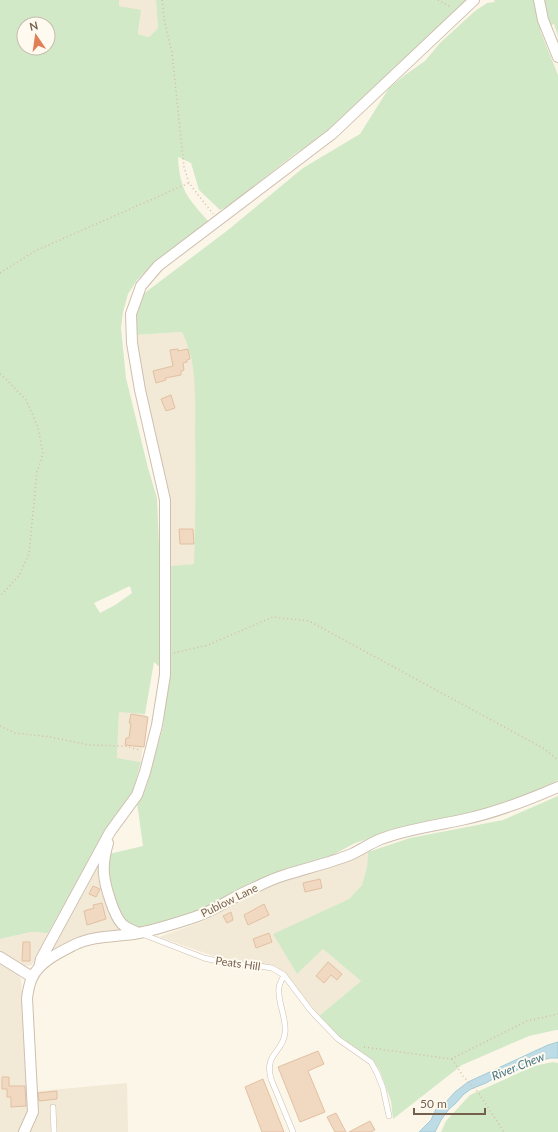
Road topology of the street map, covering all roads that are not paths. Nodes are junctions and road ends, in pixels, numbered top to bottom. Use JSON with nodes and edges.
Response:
{"nodes":[{"id":1,"x":474,"y":0,"type":"edge"},
{"id":2,"x":480,"y":0,"type":"edge"},
{"id":3,"x":539,"y":0,"type":"edge"},
{"id":4,"x":461,"y":12,"type":"junction"},
{"id":5,"x":558,"y":57,"type":"edge"},
{"id":6,"x":558,"y":787,"type":"edge"},
{"id":7,"x":110,"y":832,"type":"junction"},
{"id":8,"x":139,"y":933,"type":"junction"},
{"id":9,"x":0,"y":957,"type":"edge"},
{"id":10,"x":39,"y":968,"type":"junction"},
{"id":11,"x":284,"y":975,"type":"junction"},
{"id":12,"x":32,"y":976,"type":"junction"},
{"id":13,"x":53,"y":1108,"type":"dead end"},
{"id":14,"x":389,"y":1116,"type":"dead end"},
{"id":15,"x":24,"y":1132,"type":"edge"},
{"id":16,"x":54,"y":1132,"type":"edge"},
{"id":17,"x":293,"y":1132,"type":"edge"}],
"edges":[{"from":1,"to":4,"type":"street"},
{"from":2,"to":4,"type":"street"},
{"from":3,"to":5,"type":"street"},
{"from":4,"to":7,"type":"street"},
{"from":6,"to":8,"type":"street","name":"Publow Lane"},
{"from":7,"to":8,"type":"street"},
{"from":7,"to":10,"type":"street"},
{"from":8,"to":10,"type":"street","name":"Publow Lane"},
{"from":8,"to":11,"type":"lane","name":"Peats Hill"},
{"from":9,"to":12,"type":"street"},
{"from":10,"to":12,"type":"street","name":"Publow Lane"},
{"from":11,"to":14,"type":"lane","name":"Peats Hill"},
{"from":11,"to":17,"type":"lane"},
{"from":12,"to":15,"type":"street","name":"Publow Lane"},
{"from":13,"to":16,"type":"lane"}]}
